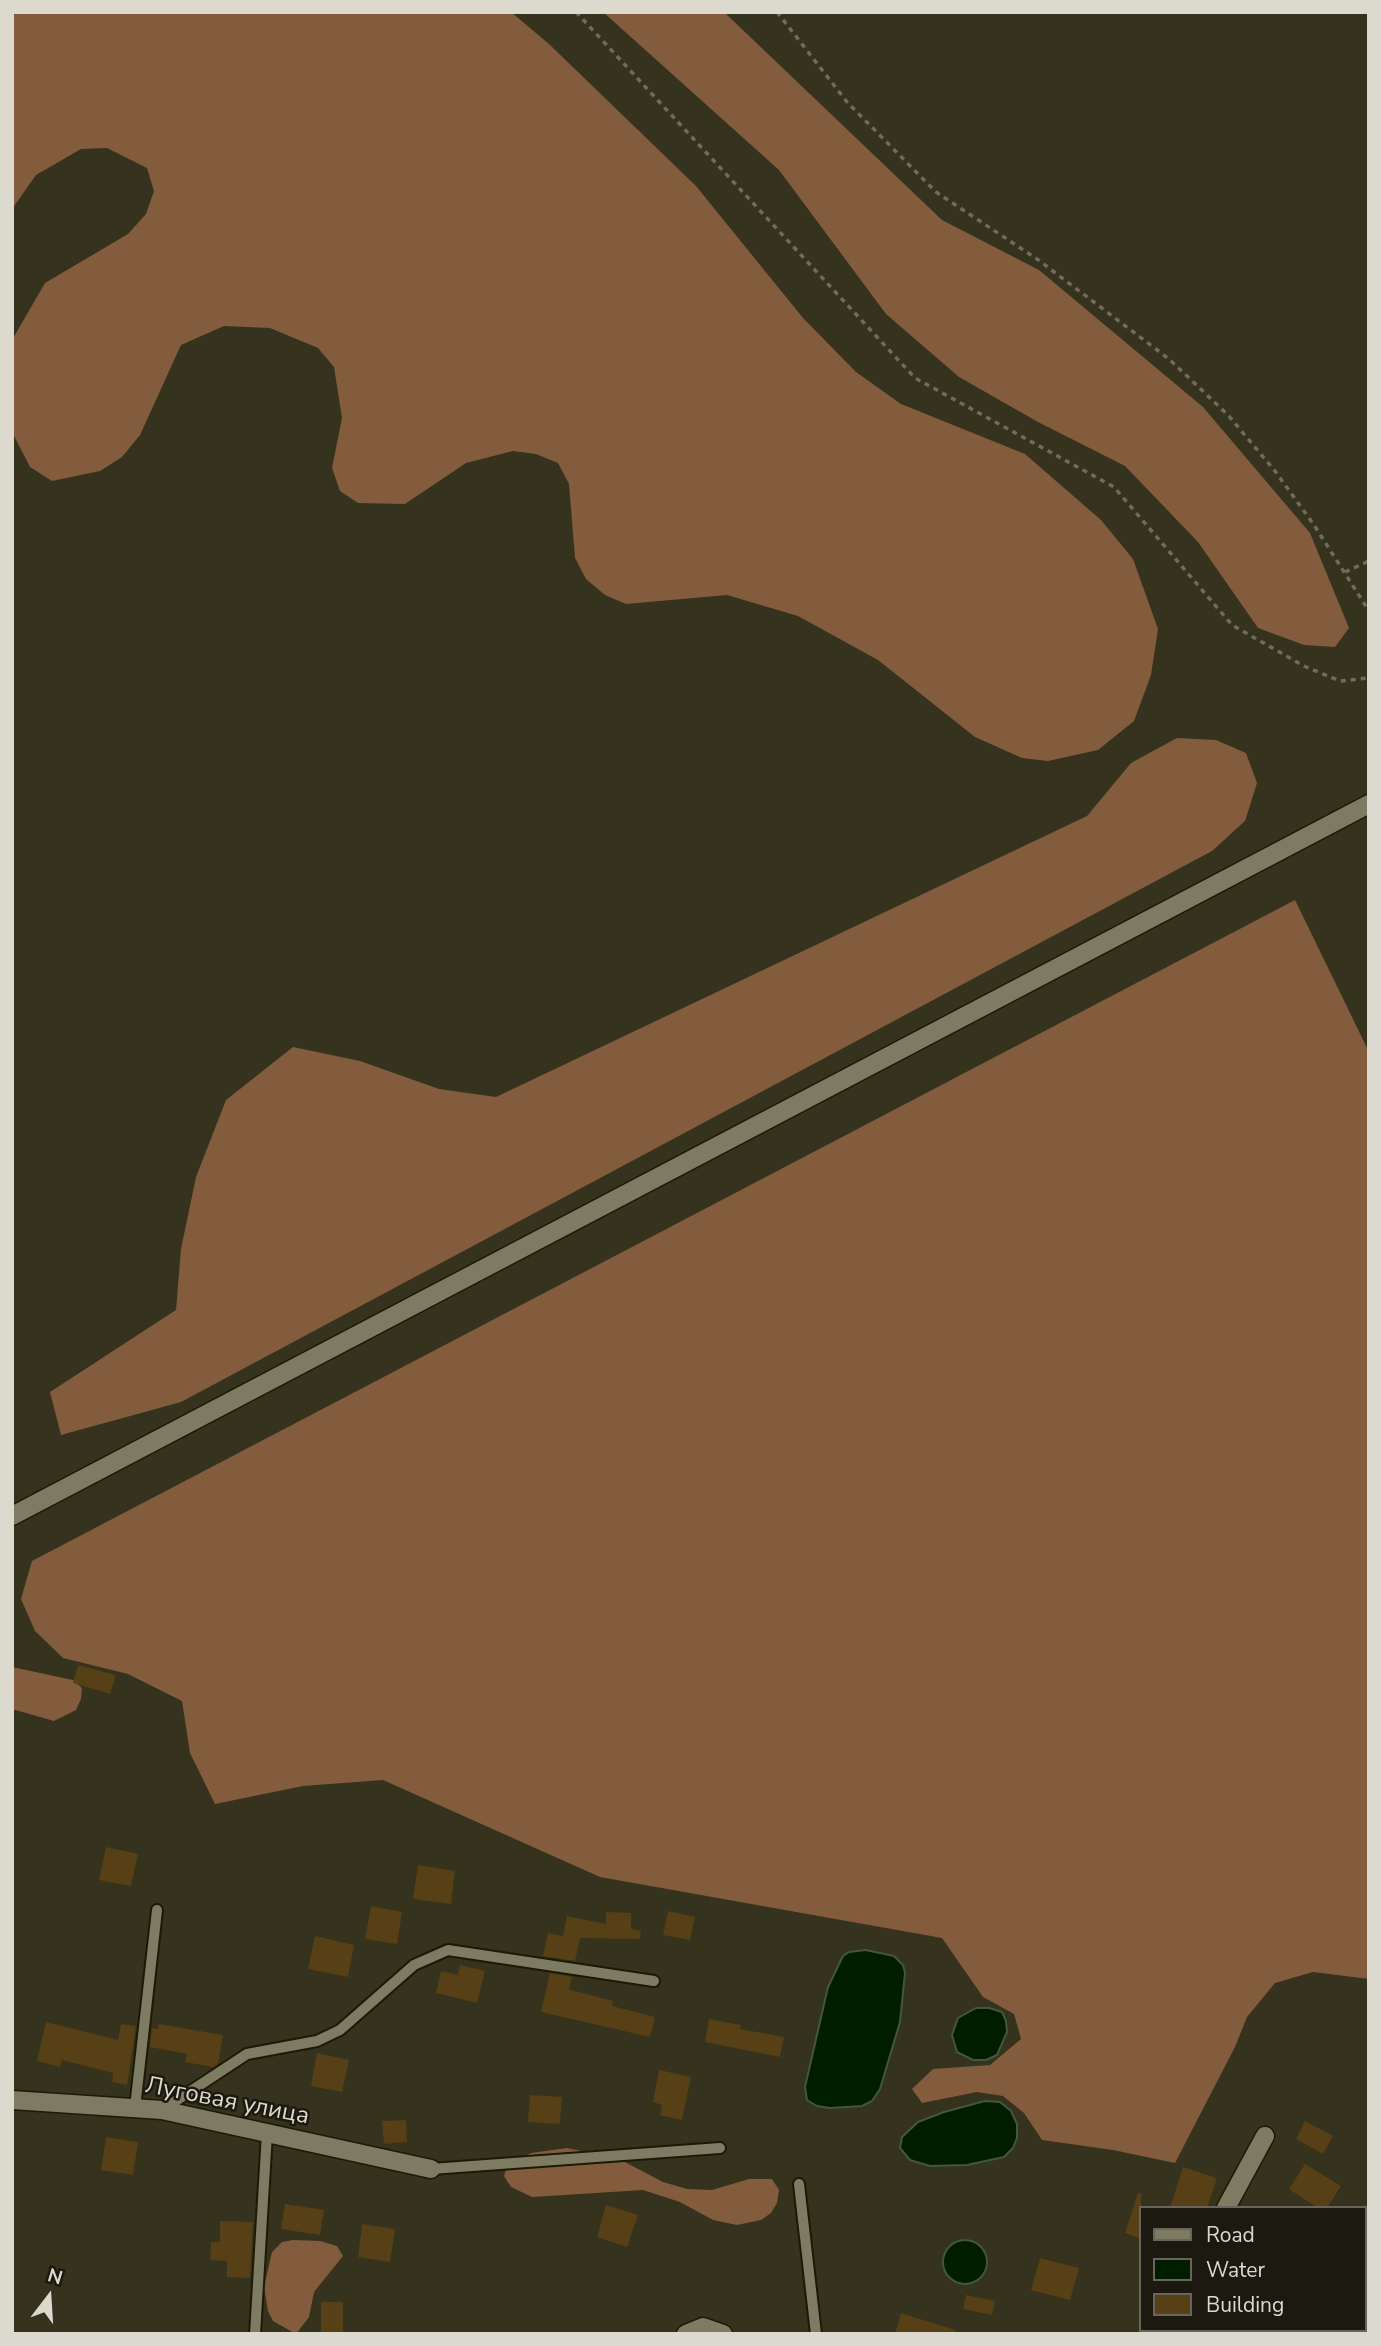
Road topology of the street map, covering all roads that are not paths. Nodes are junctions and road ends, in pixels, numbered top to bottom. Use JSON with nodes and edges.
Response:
{"nodes":[{"id":1,"x":1369,"y":804,"type":"edge"},
{"id":2,"x":12,"y":1516,"type":"edge"},
{"id":3,"x":157,"y":1910,"type":"dead end"},
{"id":4,"x":654,"y":1981,"type":"dead end"},
{"id":5,"x":12,"y":2100,"type":"edge"},
{"id":6,"x":135,"y":2108,"type":"junction"},
{"id":7,"x":162,"y":2110,"type":"junction"},
{"id":8,"x":267,"y":2133,"type":"junction"},
{"id":9,"x":1265,"y":2136,"type":"dead end"},
{"id":10,"x":720,"y":2148,"type":"dead end"},
{"id":11,"x":431,"y":2169,"type":"joint"},
{"id":12,"x":799,"y":2184,"type":"dead end"},
{"id":13,"x":1227,"y":2206,"type":"edge"},
{"id":14,"x":255,"y":2334,"type":"edge"},
{"id":15,"x":686,"y":2334,"type":"edge"},
{"id":16,"x":723,"y":2334,"type":"edge"},
{"id":17,"x":816,"y":2334,"type":"edge"}],
"edges":[{"from":1,"to":2,"type":"street"},
{"from":3,"to":6,"type":"lane"},
{"from":4,"to":7,"type":"lane"},
{"from":5,"to":6,"type":"street","name":"Луговая улица"},
{"from":6,"to":7,"type":"street","name":"Луговая улица"},
{"from":7,"to":8,"type":"street","name":"Луговая улица"},
{"from":8,"to":11,"type":"street","name":"Луговая улица"},
{"from":8,"to":14,"type":"lane"},
{"from":9,"to":13,"type":"street"},
{"from":10,"to":11,"type":"lane"},
{"from":12,"to":17,"type":"lane"},
{"from":15,"to":16,"type":"street"}]}
